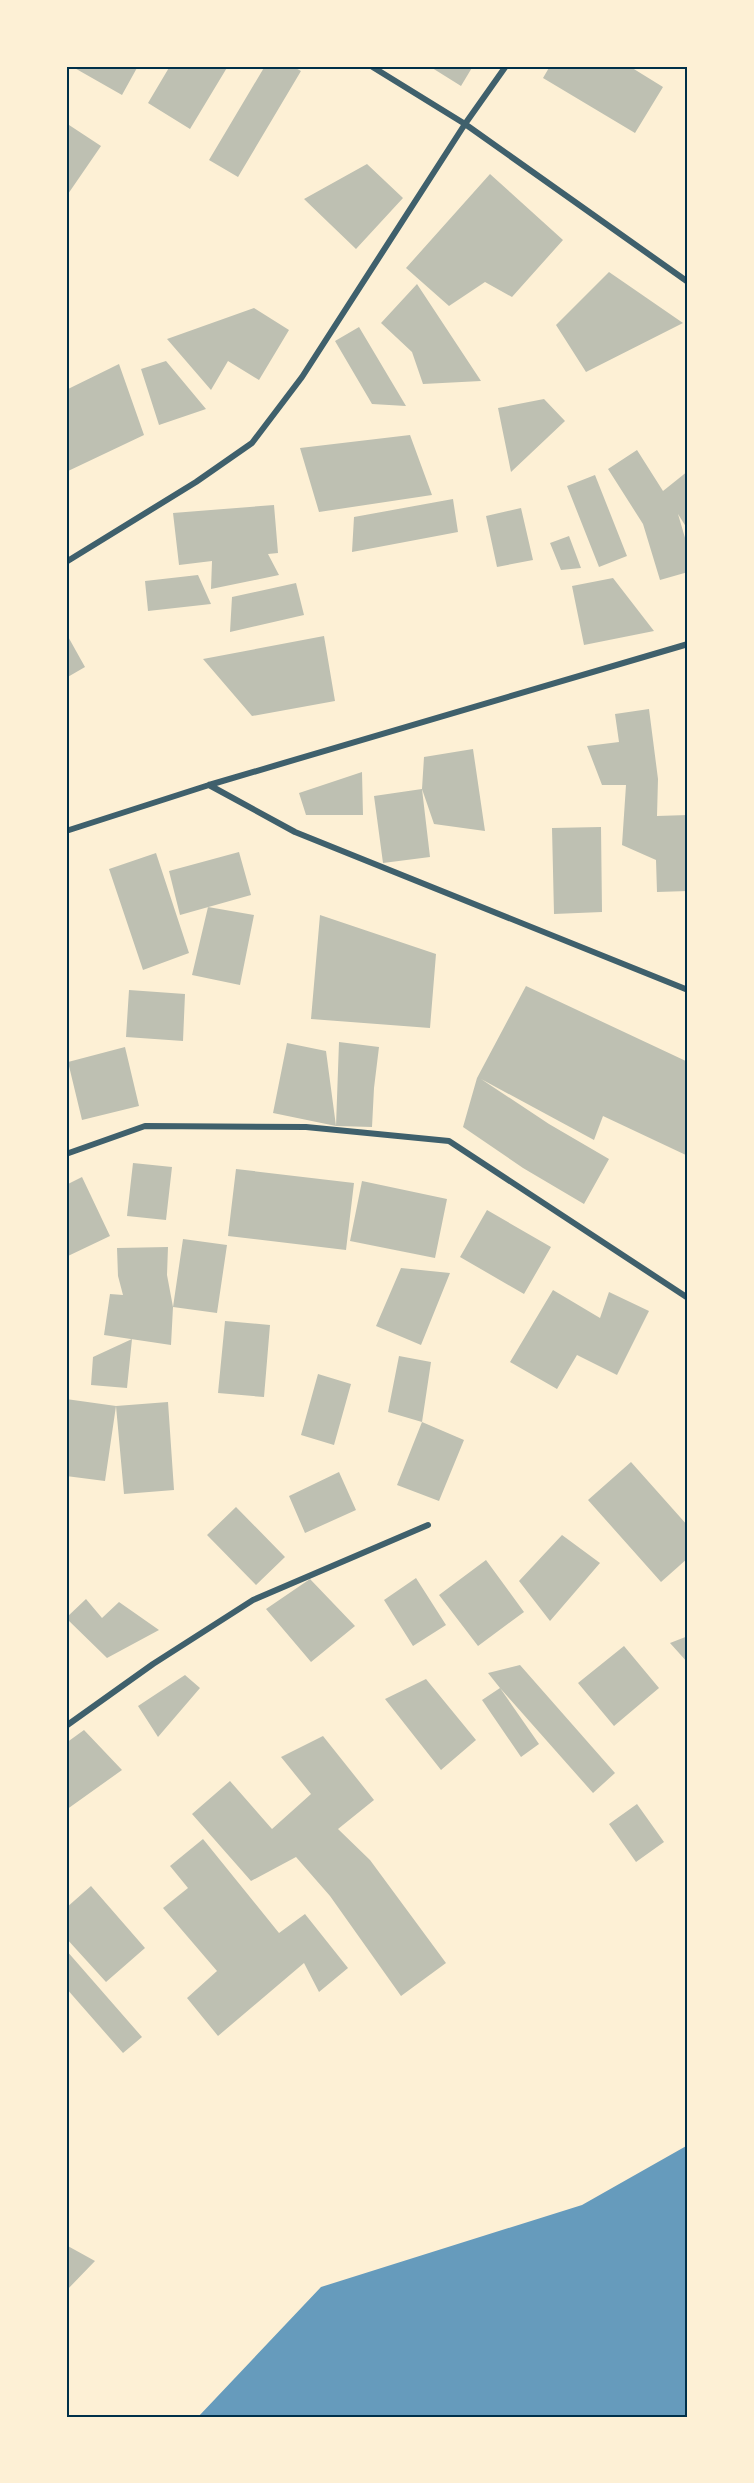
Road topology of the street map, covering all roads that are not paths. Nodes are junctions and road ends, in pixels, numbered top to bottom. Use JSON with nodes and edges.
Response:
{"nodes":[{"id":1,"x":371,"y":66,"type":"edge"},
{"id":2,"x":506,"y":66,"type":"edge"},
{"id":3,"x":465,"y":124,"type":"junction"},
{"id":4,"x":688,"y":282,"type":"edge"},
{"id":5,"x":66,"y":562,"type":"edge"},
{"id":6,"x":688,"y":644,"type":"edge"},
{"id":7,"x":209,"y":785,"type":"junction"},
{"id":8,"x":66,"y":831,"type":"edge"},
{"id":9,"x":688,"y":990,"type":"edge"},
{"id":10,"x":66,"y":1154,"type":"edge"},
{"id":11,"x":688,"y":1298,"type":"edge"},
{"id":12,"x":428,"y":1525,"type":"dead end"},
{"id":13,"x":66,"y":1726,"type":"edge"}],
"edges":[{"from":1,"to":3,"type":"street"},
{"from":2,"to":3,"type":"street"},
{"from":3,"to":4,"type":"street"},
{"from":3,"to":5,"type":"street"},
{"from":6,"to":7,"type":"street"},
{"from":7,"to":8,"type":"street"},
{"from":7,"to":9,"type":"street"},
{"from":10,"to":11,"type":"street"},
{"from":12,"to":13,"type":"street"}]}
